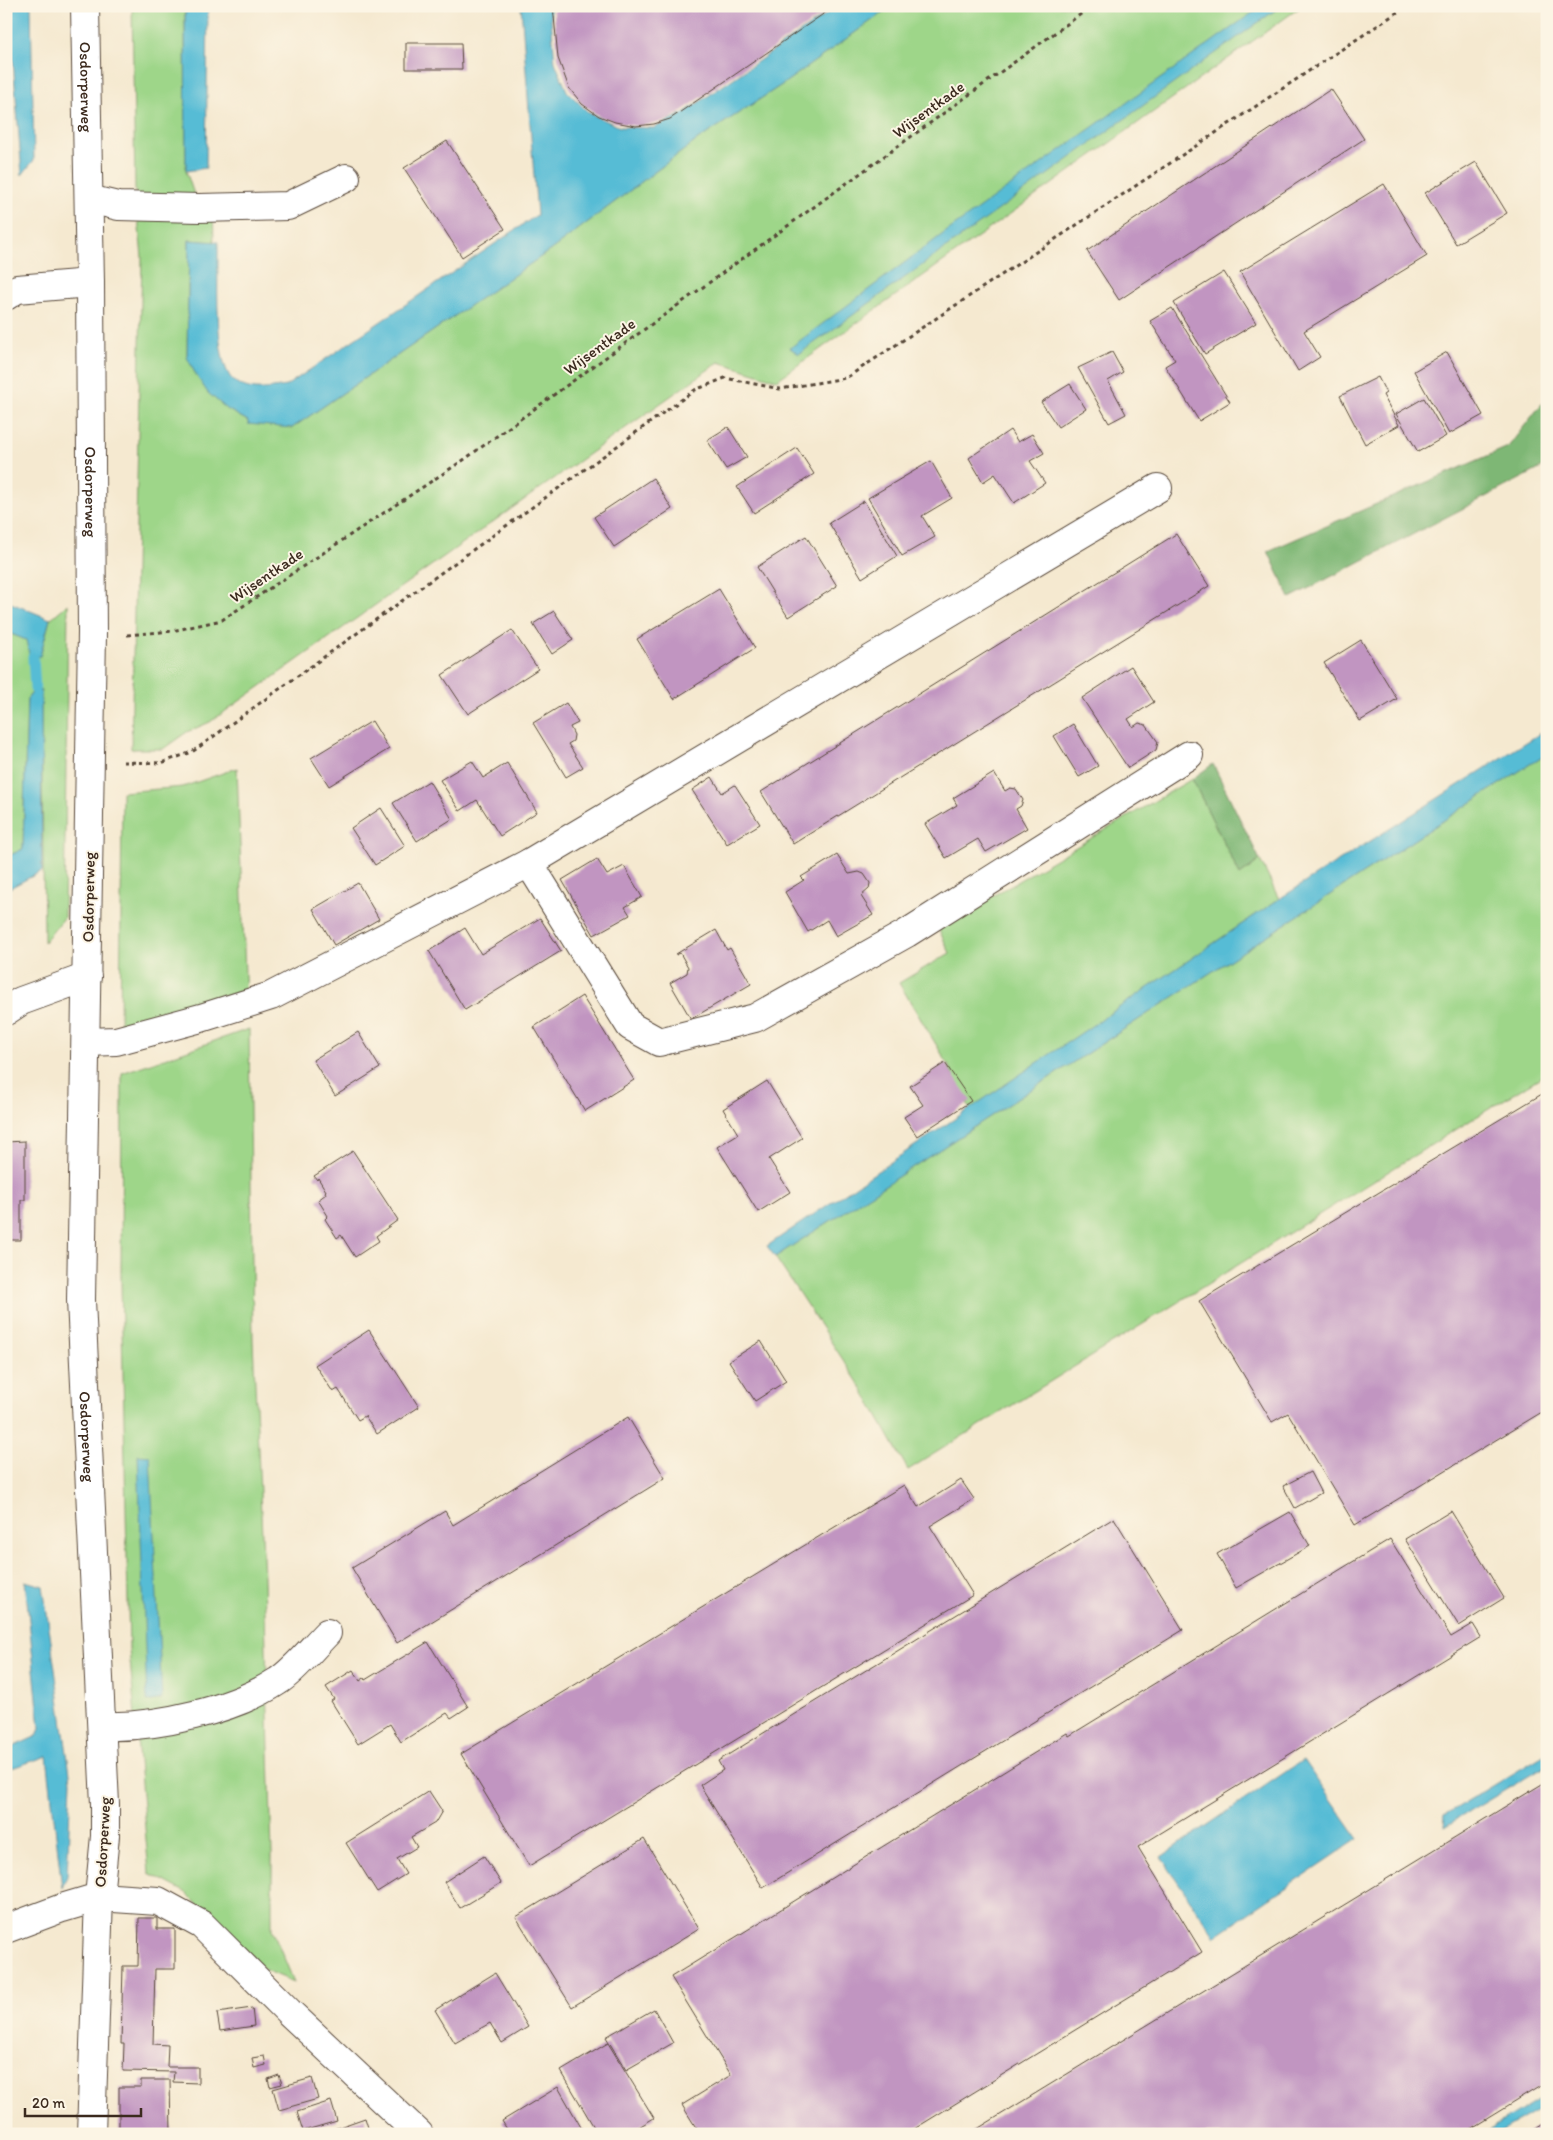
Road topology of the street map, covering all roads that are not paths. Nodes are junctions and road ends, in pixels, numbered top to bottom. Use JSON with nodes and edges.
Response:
{"nodes":[{"id":1,"x":85,"y":6,"type":"edge"},
{"id":2,"x":346,"y":178,"type":"dead end"},
{"id":3,"x":89,"y":199,"type":"junction"},
{"id":4,"x":90,"y":284,"type":"junction"},
{"id":5,"x":6,"y":296,"type":"edge"},
{"id":6,"x":1158,"y":488,"type":"dead end"},
{"id":7,"x":1189,"y":755,"type":"dead end"},
{"id":8,"x":529,"y":863,"type":"junction"},
{"id":9,"x":87,"y":977,"type":"junction"},
{"id":10,"x":6,"y":1011,"type":"edge"},
{"id":11,"x":86,"y":1042,"type":"junction"},
{"id":12,"x":327,"y":1634,"type":"dead end"},
{"id":13,"x":103,"y":1726,"type":"junction"},
{"id":14,"x":99,"y":1897,"type":"junction"},
{"id":15,"x":6,"y":1928,"type":"edge"},
{"id":16,"x":92,"y":2134,"type":"edge"},
{"id":17,"x":419,"y":2134,"type":"edge"}],
"edges":[{"from":1,"to":3,"type":"street","name":"Osdorperweg"},
{"from":2,"to":3,"type":"street"},
{"from":3,"to":4,"type":"street","name":"Osdorperweg"},
{"from":4,"to":5,"type":"street"},
{"from":4,"to":9,"type":"street","name":"Osdorperweg"},
{"from":6,"to":8,"type":"street"},
{"from":7,"to":8,"type":"street"},
{"from":8,"to":11,"type":"street"},
{"from":9,"to":10,"type":"street"},
{"from":9,"to":11,"type":"street","name":"Osdorperweg"},
{"from":11,"to":13,"type":"street","name":"Osdorperweg"},
{"from":12,"to":13,"type":"street"},
{"from":13,"to":14,"type":"street","name":"Osdorperweg"},
{"from":14,"to":15,"type":"street"},
{"from":14,"to":16,"type":"street","name":"Osdorperweg"},
{"from":14,"to":17,"type":"street","name":"Osdorperweg"}]}
